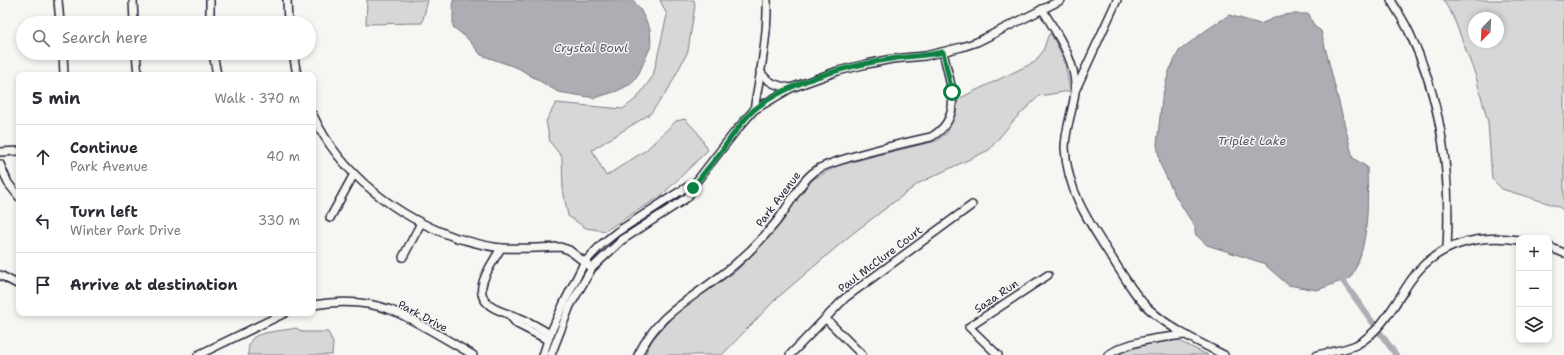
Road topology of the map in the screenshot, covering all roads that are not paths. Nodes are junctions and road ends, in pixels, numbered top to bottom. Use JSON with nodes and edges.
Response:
{"nodes":[{"id":1,"x":58,"y":0,"type":"edge"},
{"id":2,"x":133,"y":0,"type":"edge"},
{"id":3,"x":210,"y":0,"type":"edge"},
{"id":4,"x":287,"y":0,"type":"edge"},
{"id":5,"x":767,"y":0,"type":"edge"},
{"id":6,"x":1062,"y":0,"type":"edge"},
{"id":7,"x":1117,"y":0,"type":"edge"},
{"id":8,"x":1391,"y":0,"type":"edge"},
{"id":9,"x":1042,"y":9,"type":"junction"},
{"id":10,"x":59,"y":16,"type":"edge"},
{"id":11,"x":134,"y":16,"type":"edge"},
{"id":12,"x":210,"y":16,"type":"edge"},
{"id":13,"x":288,"y":16,"type":"edge"},
{"id":14,"x":943,"y":52,"type":"junction"},
{"id":15,"x":63,"y":60,"type":"edge"},
{"id":16,"x":137,"y":60,"type":"edge"},
{"id":17,"x":214,"y":60,"type":"edge"},
{"id":18,"x":294,"y":60,"type":"edge"},
{"id":19,"x":760,"y":71,"type":"junction"},
{"id":20,"x":64,"y":72,"type":"edge"},
{"id":21,"x":138,"y":72,"type":"edge"},
{"id":22,"x":216,"y":72,"type":"edge"},
{"id":23,"x":296,"y":72,"type":"edge"},
{"id":24,"x":791,"y":88,"type":"junction"},
{"id":25,"x":1075,"y":91,"type":"junction"},
{"id":26,"x":754,"y":110,"type":"junction"},
{"id":27,"x":316,"y":121,"type":"edge"},
{"id":28,"x":16,"y":151,"type":"edge"},
{"id":29,"x":0,"y":152,"type":"edge"},
{"id":30,"x":0,"y":164,"type":"edge"},
{"id":31,"x":354,"y":174,"type":"junction"},
{"id":32,"x":696,"y":182,"type":"junction"},
{"id":33,"x":16,"y":193,"type":"edge"},
{"id":34,"x":972,"y":205,"type":"dead end"},
{"id":35,"x":330,"y":218,"type":"dead end"},
{"id":36,"x":421,"y":223,"type":"junction"},
{"id":37,"x":1516,"y":240,"type":"edge"},
{"id":38,"x":501,"y":248,"type":"junction"},
{"id":39,"x":1447,"y":248,"type":"junction"},
{"id":40,"x":1552,"y":248,"type":"edge"},
{"id":41,"x":1564,"y":253,"type":"edge"},
{"id":42,"x":403,"y":257,"type":"dead end"},
{"id":43,"x":584,"y":263,"type":"junction"},
{"id":44,"x":592,"y":268,"type":"junction"},
{"id":45,"x":0,"y":275,"type":"edge"},
{"id":46,"x":1048,"y":275,"type":"dead end"},
{"id":47,"x":16,"y":284,"type":"edge"},
{"id":48,"x":316,"y":305,"type":"edge"},
{"id":49,"x":279,"y":316,"type":"edge"},
{"id":50,"x":826,"y":318,"type":"junction"},
{"id":51,"x":1185,"y":335,"type":"junction"},
{"id":52,"x":549,"y":337,"type":"junction"},
{"id":53,"x":198,"y":355,"type":"edge"},
{"id":54,"x":473,"y":355,"type":"edge"},
{"id":55,"x":543,"y":355,"type":"edge"},
{"id":56,"x":551,"y":355,"type":"edge"},
{"id":57,"x":638,"y":355,"type":"edge"},
{"id":58,"x":790,"y":355,"type":"edge"},
{"id":59,"x":862,"y":355,"type":"edge"},
{"id":60,"x":998,"y":355,"type":"edge"},
{"id":61,"x":1108,"y":355,"type":"edge"},
{"id":62,"x":1224,"y":355,"type":"edge"},
{"id":63,"x":1317,"y":355,"type":"edge"}],
"edges":[{"from":1,"to":10,"type":"street"},
{"from":2,"to":11,"type":"street"},
{"from":3,"to":12,"type":"street"},
{"from":4,"to":13,"type":"street"},
{"from":5,"to":19,"type":"street"},
{"from":6,"to":9,"type":"street"},
{"from":7,"to":25,"type":"street"},
{"from":8,"to":39,"type":"street"},
{"from":9,"to":14,"type":"street"},
{"from":9,"to":25,"type":"street"},
{"from":14,"to":24,"type":"street"},
{"from":14,"to":57,"type":"street","name":"Park Avenue"},
{"from":15,"to":20,"type":"street"},
{"from":16,"to":21,"type":"street"},
{"from":17,"to":22,"type":"street"},
{"from":18,"to":23,"type":"street"},
{"from":19,"to":24,"type":"street"},
{"from":19,"to":26,"type":"street"},
{"from":24,"to":26,"type":"street"},
{"from":25,"to":51,"type":"street"},
{"from":26,"to":32,"type":"street"},
{"from":27,"to":31,"type":"street"},
{"from":28,"to":29,"type":"street"},
{"from":30,"to":33,"type":"street"},
{"from":31,"to":35,"type":"street"},
{"from":31,"to":36,"type":"street"},
{"from":32,"to":43,"type":"street"},
{"from":32,"to":44,"type":"street"},
{"from":34,"to":50,"type":"street","name":"Paul McClure Court"},
{"from":36,"to":38,"type":"street"},
{"from":36,"to":42,"type":"street"},
{"from":37,"to":39,"type":"street"},
{"from":38,"to":43,"type":"street"},
{"from":38,"to":52,"type":"street"},
{"from":39,"to":63,"type":"street"},
{"from":40,"to":41,"type":"street"},
{"from":43,"to":44,"type":"street"},
{"from":43,"to":52,"type":"street"},
{"from":44,"to":56,"type":"street"},
{"from":45,"to":47,"type":"street"},
{"from":46,"to":60,"type":"street","name":"Saza Run"},
{"from":48,"to":54,"type":"street","name":"Park Drive"},
{"from":49,"to":53,"type":"street"},
{"from":50,"to":58,"type":"street","name":"Paul McClure Court"},
{"from":50,"to":59,"type":"street"},
{"from":51,"to":61,"type":"street"},
{"from":51,"to":62,"type":"street"},
{"from":52,"to":55,"type":"street"}]}
